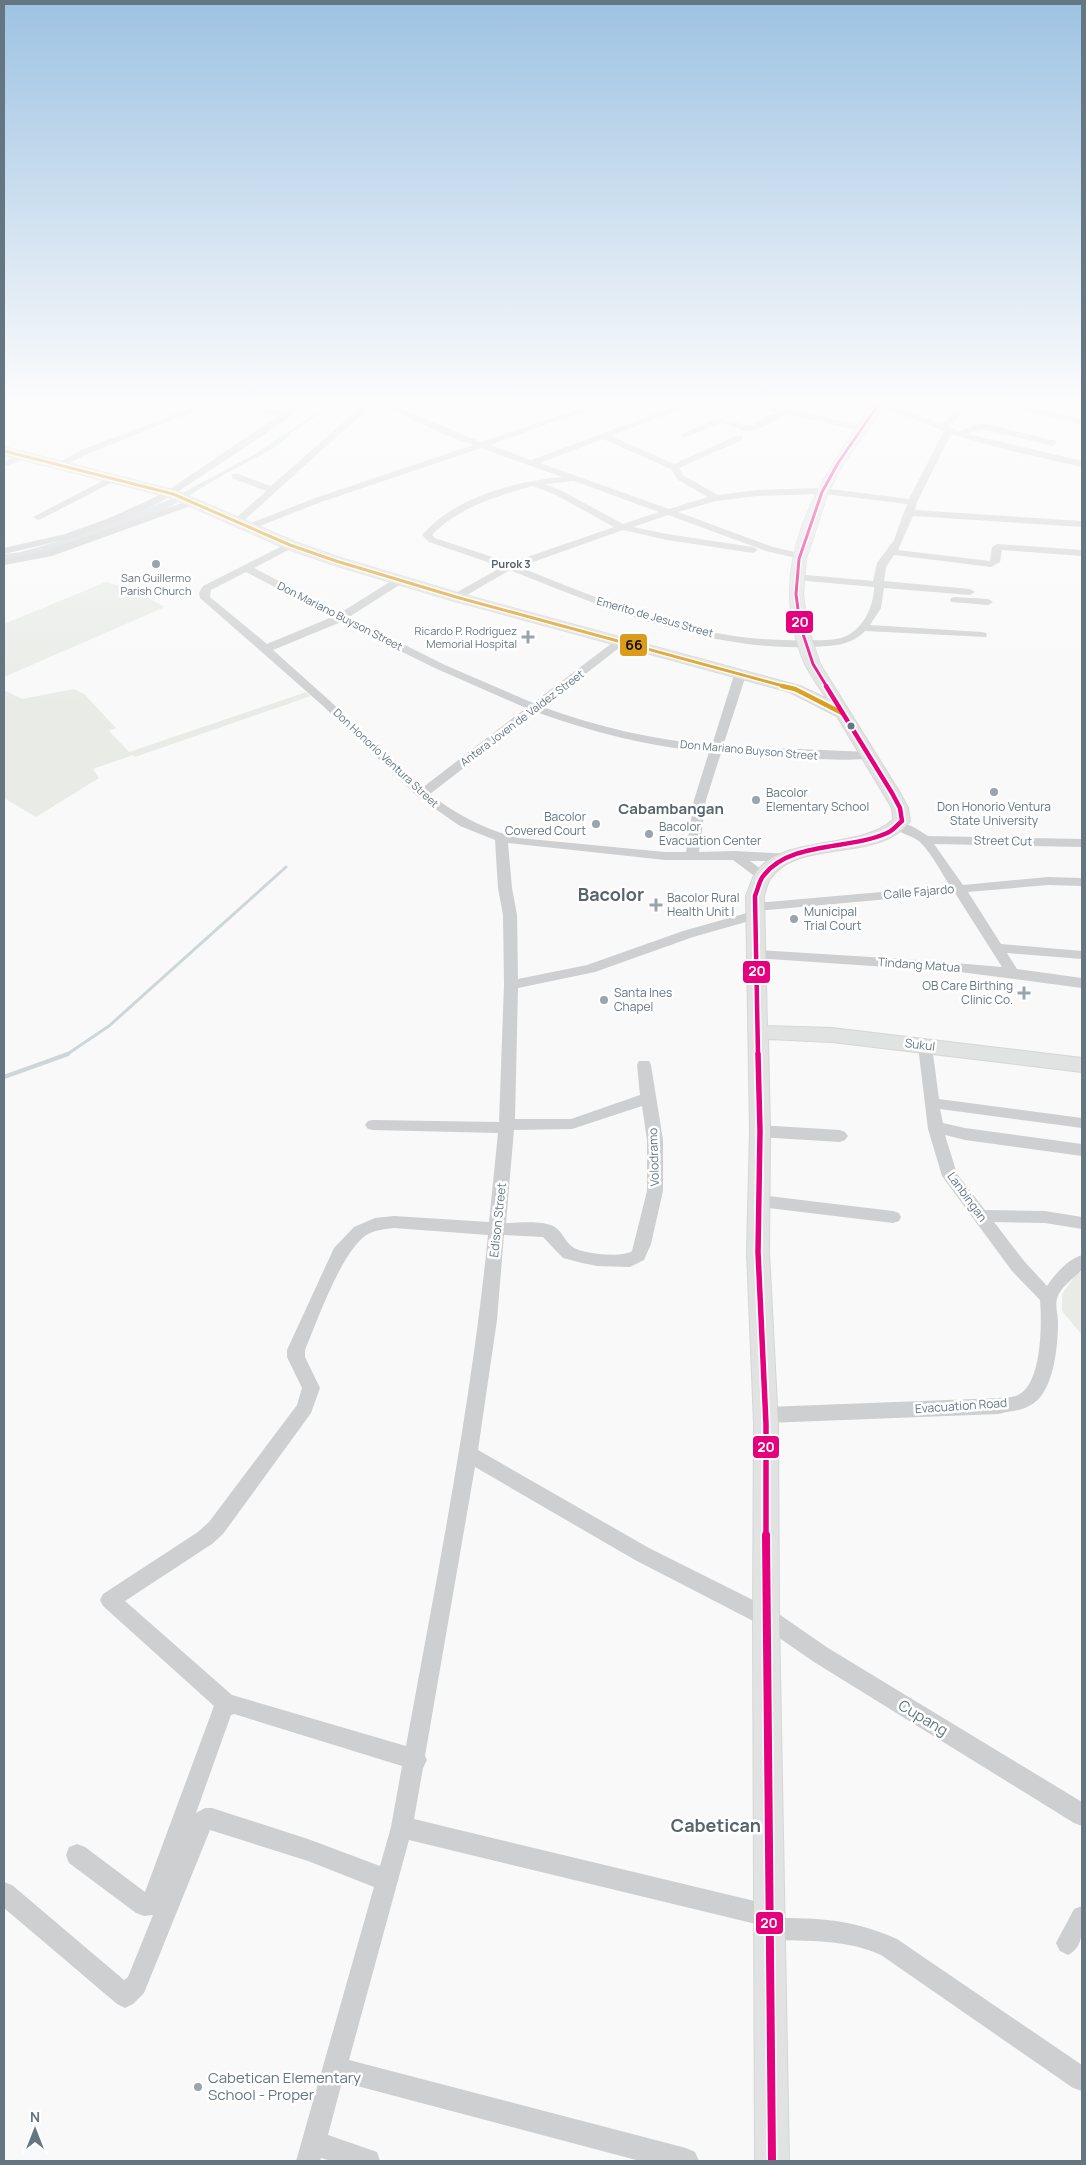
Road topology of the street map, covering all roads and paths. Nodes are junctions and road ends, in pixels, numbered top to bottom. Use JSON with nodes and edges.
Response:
{"nodes":[{"id":1,"x":59,"y":506,"type":"edge"},
{"id":2,"x":144,"y":506,"type":"edge"},
{"id":3,"x":159,"y":506,"type":"edge"},
{"id":4,"x":201,"y":506,"type":"edge"},
{"id":5,"x":258,"y":506,"type":"edge"},
{"id":6,"x":299,"y":506,"type":"edge"},
{"id":7,"x":469,"y":506,"type":"edge"},
{"id":8,"x":583,"y":506,"type":"edge"},
{"id":9,"x":652,"y":506,"type":"edge"},
{"id":10,"x":688,"y":506,"type":"edge"},
{"id":11,"x":817,"y":506,"type":"edge"},
{"id":12,"x":905,"y":506,"type":"edge"},
{"id":13,"x":911,"y":507,"type":"junction"},
{"id":14,"x":668,"y":512,"type":"junction"},
{"id":15,"x":38,"y":517,"type":"dead end"},
{"id":16,"x":243,"y":524,"type":"junction"},
{"id":17,"x":1082,"y":524,"type":"edge"},
{"id":18,"x":622,"y":527,"type":"junction"},
{"id":19,"x":290,"y":545,"type":"junction"},
{"id":20,"x":4,"y":551,"type":"edge"},
{"id":21,"x":891,"y":552,"type":"junction"},
{"id":22,"x":783,"y":553,"type":"junction"},
{"id":23,"x":1082,"y":553,"type":"edge"},
{"id":24,"x":800,"y":556,"type":"junction"},
{"id":25,"x":4,"y":562,"type":"edge"},
{"id":26,"x":509,"y":566,"type":"junction"},
{"id":27,"x":246,"y":568,"type":"junction"},
{"id":28,"x":796,"y":577,"type":"junction"},
{"id":29,"x":400,"y":580,"type":"junction"},
{"id":30,"x":878,"y":589,"type":"junction"},
{"id":31,"x":970,"y":592,"type":"dead end"},
{"id":32,"x":456,"y":597,"type":"junction"},
{"id":33,"x":988,"y":602,"type":"dead end"},
{"id":34,"x":340,"y":618,"type":"junction"},
{"id":35,"x":862,"y":628,"type":"junction"},
{"id":36,"x":982,"y":636,"type":"dead end"},
{"id":37,"x":620,"y":642,"type":"junction"},
{"id":38,"x":807,"y":644,"type":"junction"},
{"id":39,"x":267,"y":648,"type":"junction"},
{"id":40,"x":740,"y":675,"type":"junction"},
{"id":41,"x":819,"y":676,"type":"junction"},
{"id":42,"x":795,"y":689,"type":"junction"},
{"id":43,"x":534,"y":708,"type":"junction"},
{"id":44,"x":842,"y":713,"type":"junction"},
{"id":45,"x":715,"y":749,"type":"junction"},
{"id":46,"x":869,"y":756,"type":"junction"},
{"id":47,"x":422,"y":794,"type":"junction"},
{"id":48,"x":898,"y":826,"type":"junction"},
{"id":49,"x":501,"y":840,"type":"junction"},
{"id":50,"x":925,"y":840,"type":"junction"},
{"id":51,"x":1082,"y":843,"type":"edge"},
{"id":52,"x":734,"y":855,"type":"junction"},
{"id":53,"x":692,"y":856,"type":"junction"},
{"id":54,"x":790,"y":857,"type":"junction"},
{"id":55,"x":762,"y":875,"type":"junction"},
{"id":56,"x":1082,"y":882,"type":"edge"},
{"id":57,"x":959,"y":889,"type":"junction"},
{"id":58,"x":755,"y":911,"type":"junction"},
{"id":59,"x":997,"y":948,"type":"junction"},
{"id":60,"x":756,"y":954,"type":"junction"},
{"id":61,"x":1082,"y":955,"type":"edge"},
{"id":62,"x":1013,"y":974,"type":"junction"},
{"id":63,"x":1082,"y":983,"type":"edge"},
{"id":64,"x":511,"y":985,"type":"junction"},
{"id":65,"x":758,"y":1032,"type":"junction"},
{"id":66,"x":925,"y":1046,"type":"junction"},
{"id":67,"x":644,"y":1065,"type":"dead end"},
{"id":68,"x":1082,"y":1065,"type":"edge"},
{"id":69,"x":648,"y":1098,"type":"junction"},
{"id":70,"x":932,"y":1103,"type":"junction"},
{"id":71,"x":1082,"y":1123,"type":"edge"},
{"id":72,"x":373,"y":1125,"type":"dead end"},
{"id":73,"x":507,"y":1126,"type":"junction"},
{"id":74,"x":937,"y":1127,"type":"junction"},
{"id":75,"x":760,"y":1131,"type":"junction"},
{"id":76,"x":840,"y":1136,"type":"dead end"},
{"id":77,"x":1082,"y":1150,"type":"edge"},
{"id":78,"x":759,"y":1201,"type":"junction"},
{"id":79,"x":981,"y":1216,"type":"junction"},
{"id":80,"x":893,"y":1217,"type":"dead end"},
{"id":81,"x":1082,"y":1223,"type":"edge"},
{"id":82,"x":497,"y":1229,"type":"junction"},
{"id":83,"x":1082,"y":1261,"type":"edge"},
{"id":84,"x":1048,"y":1298,"type":"junction"},
{"id":85,"x":766,"y":1415,"type":"junction"},
{"id":86,"x":468,"y":1454,"type":"junction"},
{"id":87,"x":766,"y":1617,"type":"junction"},
{"id":88,"x":228,"y":1705,"type":"junction"},
{"id":89,"x":416,"y":1760,"type":"junction"},
{"id":90,"x":1082,"y":1815,"type":"edge"},
{"id":91,"x":402,"y":1827,"type":"junction"},
{"id":92,"x":77,"y":1855,"type":"dead end"},
{"id":93,"x":386,"y":1880,"type":"junction"},
{"id":94,"x":4,"y":1893,"type":"edge"},
{"id":95,"x":1082,"y":1917,"type":"edge"},
{"id":96,"x":771,"y":1923,"type":"junction"},
{"id":97,"x":1068,"y":1943,"type":"dead end"},
{"id":98,"x":334,"y":2068,"type":"junction"},
{"id":99,"x":1082,"y":2079,"type":"edge"},
{"id":100,"x":311,"y":2152,"type":"edge"},
{"id":101,"x":368,"y":2161,"type":"edge"},
{"id":102,"x":686,"y":2161,"type":"edge"},
{"id":103,"x":772,"y":2161,"type":"edge"}],
"edges":[{"from":1,"to":15,"type":"street"},
{"from":2,"to":20,"type":"street"},
{"from":3,"to":25,"type":"street"},
{"from":4,"to":16,"type":"main road"},
{"from":5,"to":16,"type":"street"},
{"from":6,"to":16,"type":"street"},
{"from":7,"to":26,"type":"street","name":"Emerito de Jesus Street"},
{"from":8,"to":18,"type":"street"},
{"from":9,"to":14,"type":"street"},
{"from":10,"to":14,"type":"street"},
{"from":11,"to":24,"type":"main road"},
{"from":12,"to":13,"type":"street"},
{"from":13,"to":17,"type":"street"},
{"from":13,"to":21,"type":"street"},
{"from":14,"to":18,"type":"street"},
{"from":14,"to":22,"type":"street"},
{"from":16,"to":19,"type":"main road"},
{"from":18,"to":22,"type":"street"},
{"from":18,"to":26,"type":"street"},
{"from":19,"to":27,"type":"street","name":"Don Honorio Ventura Street"},
{"from":19,"to":29,"type":"main road"},
{"from":21,"to":23,"type":"street"},
{"from":21,"to":30,"type":"street"},
{"from":22,"to":24,"type":"street"},
{"from":24,"to":28,"type":"main road"},
{"from":26,"to":32,"type":"street"},
{"from":26,"to":38,"type":"street","name":"Emerito de Jesus Street"},
{"from":27,"to":34,"type":"street","name":"Don Mariano Buyson Street"},
{"from":27,"to":39,"type":"street","name":"Don Honorio Ventura Street"},
{"from":28,"to":30,"type":"street"},
{"from":28,"to":38,"type":"main road"},
{"from":29,"to":32,"type":"main road"},
{"from":29,"to":34,"type":"street"},
{"from":30,"to":31,"type":"street"},
{"from":30,"to":33,"type":"street"},
{"from":30,"to":35,"type":"street"},
{"from":32,"to":37,"type":"main road"},
{"from":34,"to":39,"type":"street"},
{"from":34,"to":43,"type":"street","name":"Don Mariano Buyson Street"},
{"from":35,"to":36,"type":"street"},
{"from":35,"to":38,"type":"street","name":"Emerito de Jesus Street"},
{"from":37,"to":40,"type":"main road"},
{"from":37,"to":43,"type":"street","name":"Antera Joven de Valdez Street"},
{"from":38,"to":41,"type":"main road"},
{"from":39,"to":47,"type":"street","name":"Don Honorio Ventura Street"},
{"from":40,"to":42,"type":"main road"},
{"from":40,"to":45,"type":"street"},
{"from":41,"to":42,"type":"main road"},
{"from":41,"to":44,"type":"main road"},
{"from":42,"to":44,"type":"main road"},
{"from":43,"to":45,"type":"street","name":"Don Mariano Buyson Street"},
{"from":43,"to":47,"type":"street","name":"Antera Joven de Valdez Street"},
{"from":44,"to":46,"type":"main road"},
{"from":45,"to":46,"type":"street","name":"Don Mariano Buyson Street"},
{"from":45,"to":53,"type":"street"},
{"from":46,"to":48,"type":"main road"},
{"from":47,"to":49,"type":"street","name":"Don Honorio Ventura Street"},
{"from":48,"to":50,"type":"street"},
{"from":48,"to":54,"type":"main road"},
{"from":49,"to":53,"type":"street","name":"Don Honorio Ventura Street"},
{"from":49,"to":64,"type":"street","name":"Edison Street"},
{"from":50,"to":51,"type":"street","name":"Street Cut"},
{"from":50,"to":57,"type":"street"},
{"from":52,"to":53,"type":"street","name":"Don Honorio Ventura Street"},
{"from":52,"to":54,"type":"street","name":"Don Honorio Ventura Street"},
{"from":52,"to":55,"type":"street"},
{"from":54,"to":55,"type":"main road"},
{"from":55,"to":58,"type":"main road"},
{"from":56,"to":57,"type":"street","name":"Calle Fajardo"},
{"from":57,"to":58,"type":"street","name":"Calle Fajardo"},
{"from":57,"to":59,"type":"street"},
{"from":58,"to":60,"type":"main road"},
{"from":58,"to":64,"type":"street"},
{"from":59,"to":61,"type":"street"},
{"from":59,"to":62,"type":"street"},
{"from":60,"to":62,"type":"street","name":"Tindang Matua"},
{"from":60,"to":65,"type":"main road"},
{"from":62,"to":63,"type":"street","name":"Tindang Matua"},
{"from":64,"to":73,"type":"street","name":"Edison Street"},
{"from":65,"to":66,"type":"main road","name":"Sukul"},
{"from":65,"to":75,"type":"main road"},
{"from":66,"to":68,"type":"main road","name":"Sukul"},
{"from":66,"to":70,"type":"street","name":"Lanbingan"},
{"from":67,"to":69,"type":"street","name":"Volodramo"},
{"from":69,"to":73,"type":"street"},
{"from":69,"to":82,"type":"street","name":"Volodramo"},
{"from":70,"to":71,"type":"street"},
{"from":70,"to":74,"type":"street","name":"Lanbingan"},
{"from":72,"to":73,"type":"street"},
{"from":73,"to":82,"type":"street","name":"Edison Street"},
{"from":74,"to":77,"type":"street"},
{"from":74,"to":79,"type":"street","name":"Lanbingan"},
{"from":75,"to":76,"type":"street"},
{"from":75,"to":78,"type":"main road"},
{"from":78,"to":80,"type":"street"},
{"from":78,"to":85,"type":"main road"},
{"from":79,"to":81,"type":"street"},
{"from":79,"to":84,"type":"street","name":"Lanbingan"},
{"from":82,"to":86,"type":"street","name":"Edison Street"},
{"from":82,"to":88,"type":"street"},
{"from":83,"to":84,"type":"street"},
{"from":84,"to":85,"type":"street","name":"Evacuation Road"},
{"from":85,"to":87,"type":"main road"},
{"from":86,"to":87,"type":"street","name":"Cupang"},
{"from":86,"to":89,"type":"street","name":"Edison Street"},
{"from":87,"to":90,"type":"street","name":"Cupang"},
{"from":87,"to":96,"type":"main road"},
{"from":88,"to":89,"type":"street"},
{"from":88,"to":92,"type":"street"},
{"from":89,"to":91,"type":"street","name":"Edison Street"},
{"from":91,"to":93,"type":"street","name":"Edison Street"},
{"from":91,"to":96,"type":"street"},
{"from":93,"to":94,"type":"street"},
{"from":93,"to":98,"type":"street","name":"Edison Street"},
{"from":95,"to":97,"type":"street"},
{"from":96,"to":99,"type":"street"},
{"from":96,"to":103,"type":"main road"},
{"from":98,"to":100,"type":"street","name":"Edison Street"},
{"from":98,"to":102,"type":"street"},
{"from":100,"to":101,"type":"street"}]}
